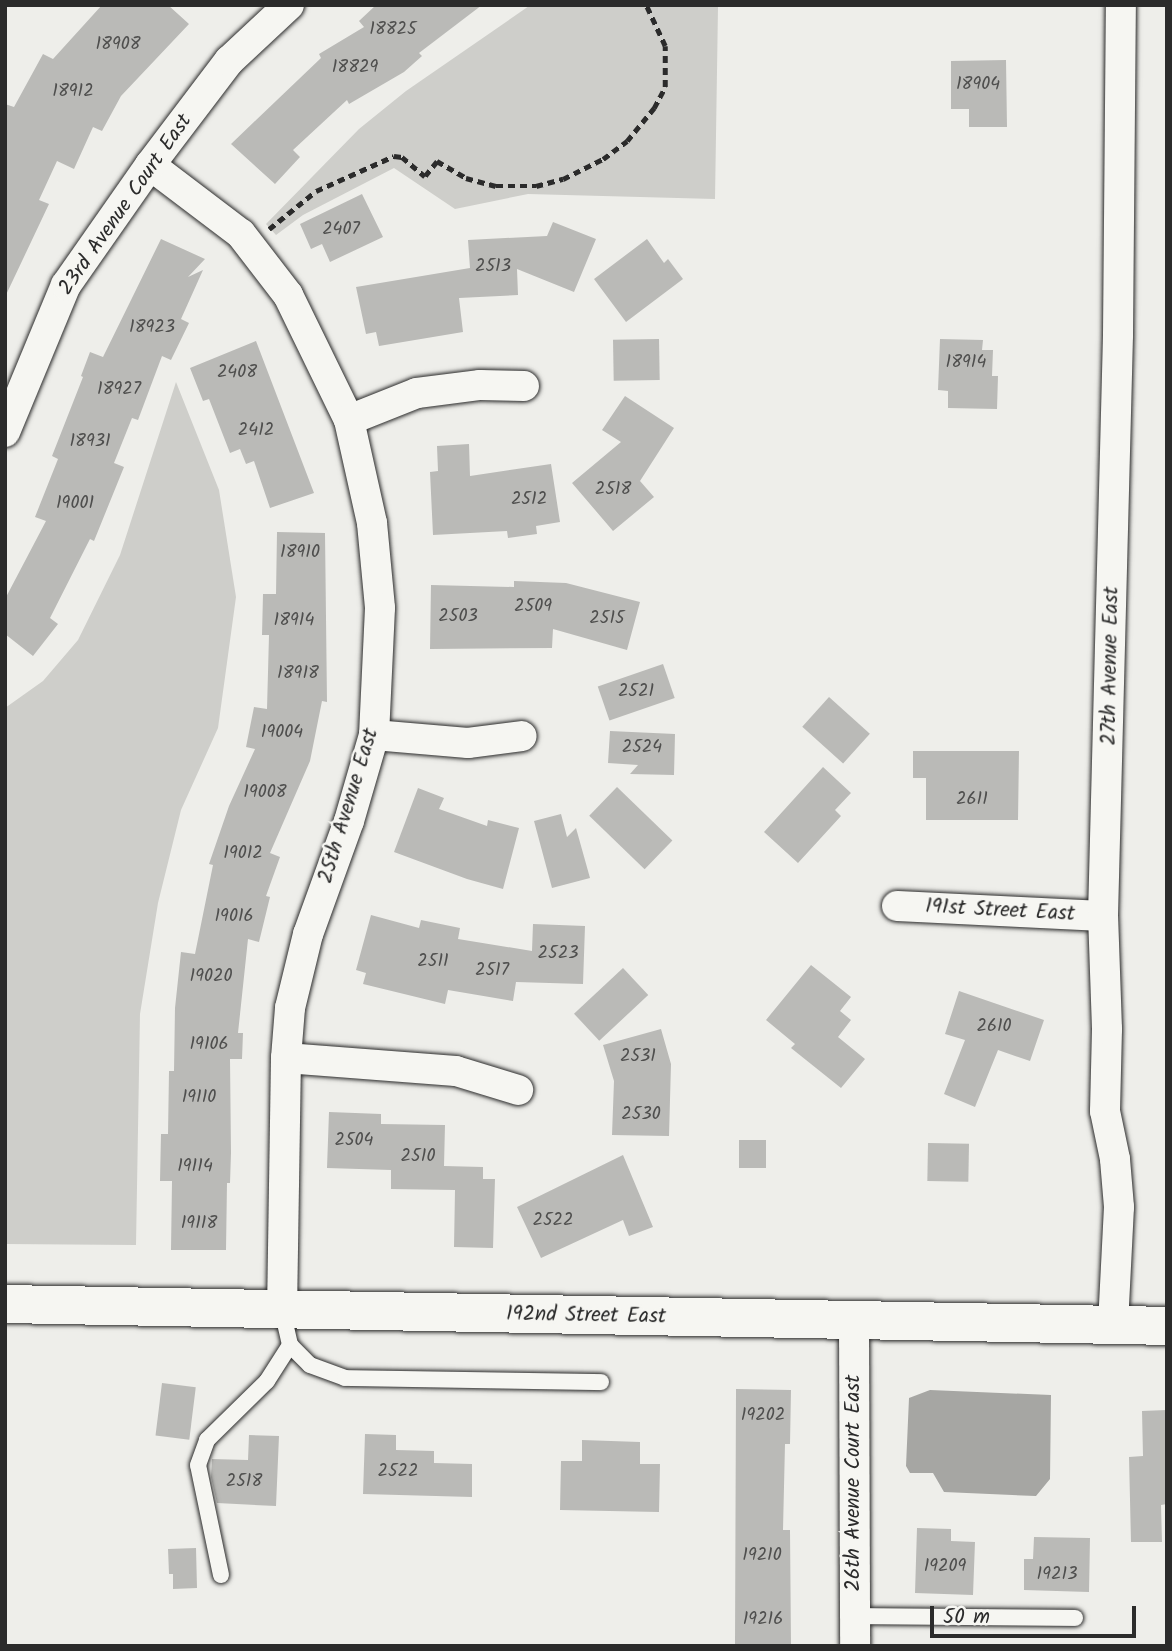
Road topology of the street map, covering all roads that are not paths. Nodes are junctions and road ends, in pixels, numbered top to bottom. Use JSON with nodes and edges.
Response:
{"nodes":[{"id":1,"x":289,"y":5,"type":"edge"},
{"id":2,"x":1121,"y":5,"type":"edge"},
{"id":3,"x":150,"y":165,"type":"junction"},
{"id":4,"x":524,"y":386,"type":"dead end"},
{"id":5,"x":349,"y":420,"type":"junction"},
{"id":6,"x":5,"y":432,"type":"edge"},
{"id":7,"x":374,"y":735,"type":"junction"},
{"id":8,"x":522,"y":736,"type":"dead end"},
{"id":9,"x":897,"y":906,"type":"dead end"},
{"id":10,"x":1103,"y":916,"type":"junction"},
{"id":11,"x":286,"y":1058,"type":"junction"},
{"id":12,"x":518,"y":1090,"type":"dead end"},
{"id":13,"x":5,"y":1304,"type":"edge"},
{"id":14,"x":854,"y":1320,"type":"junction"},
{"id":15,"x":1113,"y":1325,"type":"junction"},
{"id":16,"x":1167,"y":1326,"type":"edge"},
{"id":17,"x":286,"y":1328,"type":"junction"},
{"id":18,"x":601,"y":1382,"type":"dead end"},
{"id":19,"x":221,"y":1575,"type":"dead end"},
{"id":20,"x":855,"y":1616,"type":"junction"},
{"id":21,"x":1075,"y":1618,"type":"dead end"},
{"id":22,"x":855,"y":1646,"type":"edge"}],
"edges":[{"from":1,"to":3,"type":"street","name":"23rd Avenue Court East"},
{"from":2,"to":10,"type":"street","name":"27th Avenue East"},
{"from":3,"to":5,"type":"street","name":"25th Avenue East"},
{"from":3,"to":6,"type":"street","name":"23rd Avenue Court East"},
{"from":4,"to":5,"type":"street"},
{"from":5,"to":7,"type":"street","name":"25th Avenue East"},
{"from":7,"to":8,"type":"street"},
{"from":7,"to":11,"type":"street","name":"25th Avenue East"},
{"from":9,"to":10,"type":"street","name":"191st Street East"},
{"from":10,"to":15,"type":"street","name":"27th Avenue East"},
{"from":11,"to":12,"type":"street"},
{"from":11,"to":17,"type":"street","name":"25th Avenue East"},
{"from":13,"to":17,"type":"street","name":"192nd Street East"},
{"from":14,"to":15,"type":"street","name":"192nd Street East"},
{"from":14,"to":17,"type":"street","name":"192nd Street East"},
{"from":14,"to":20,"type":"street","name":"26th Avenue Court East"},
{"from":15,"to":16,"type":"street","name":"192nd Street East"},
{"from":17,"to":18,"type":"lane"},
{"from":17,"to":19,"type":"lane"},
{"from":20,"to":21,"type":"lane"},
{"from":20,"to":22,"type":"street","name":"26th Avenue Court East"}]}
